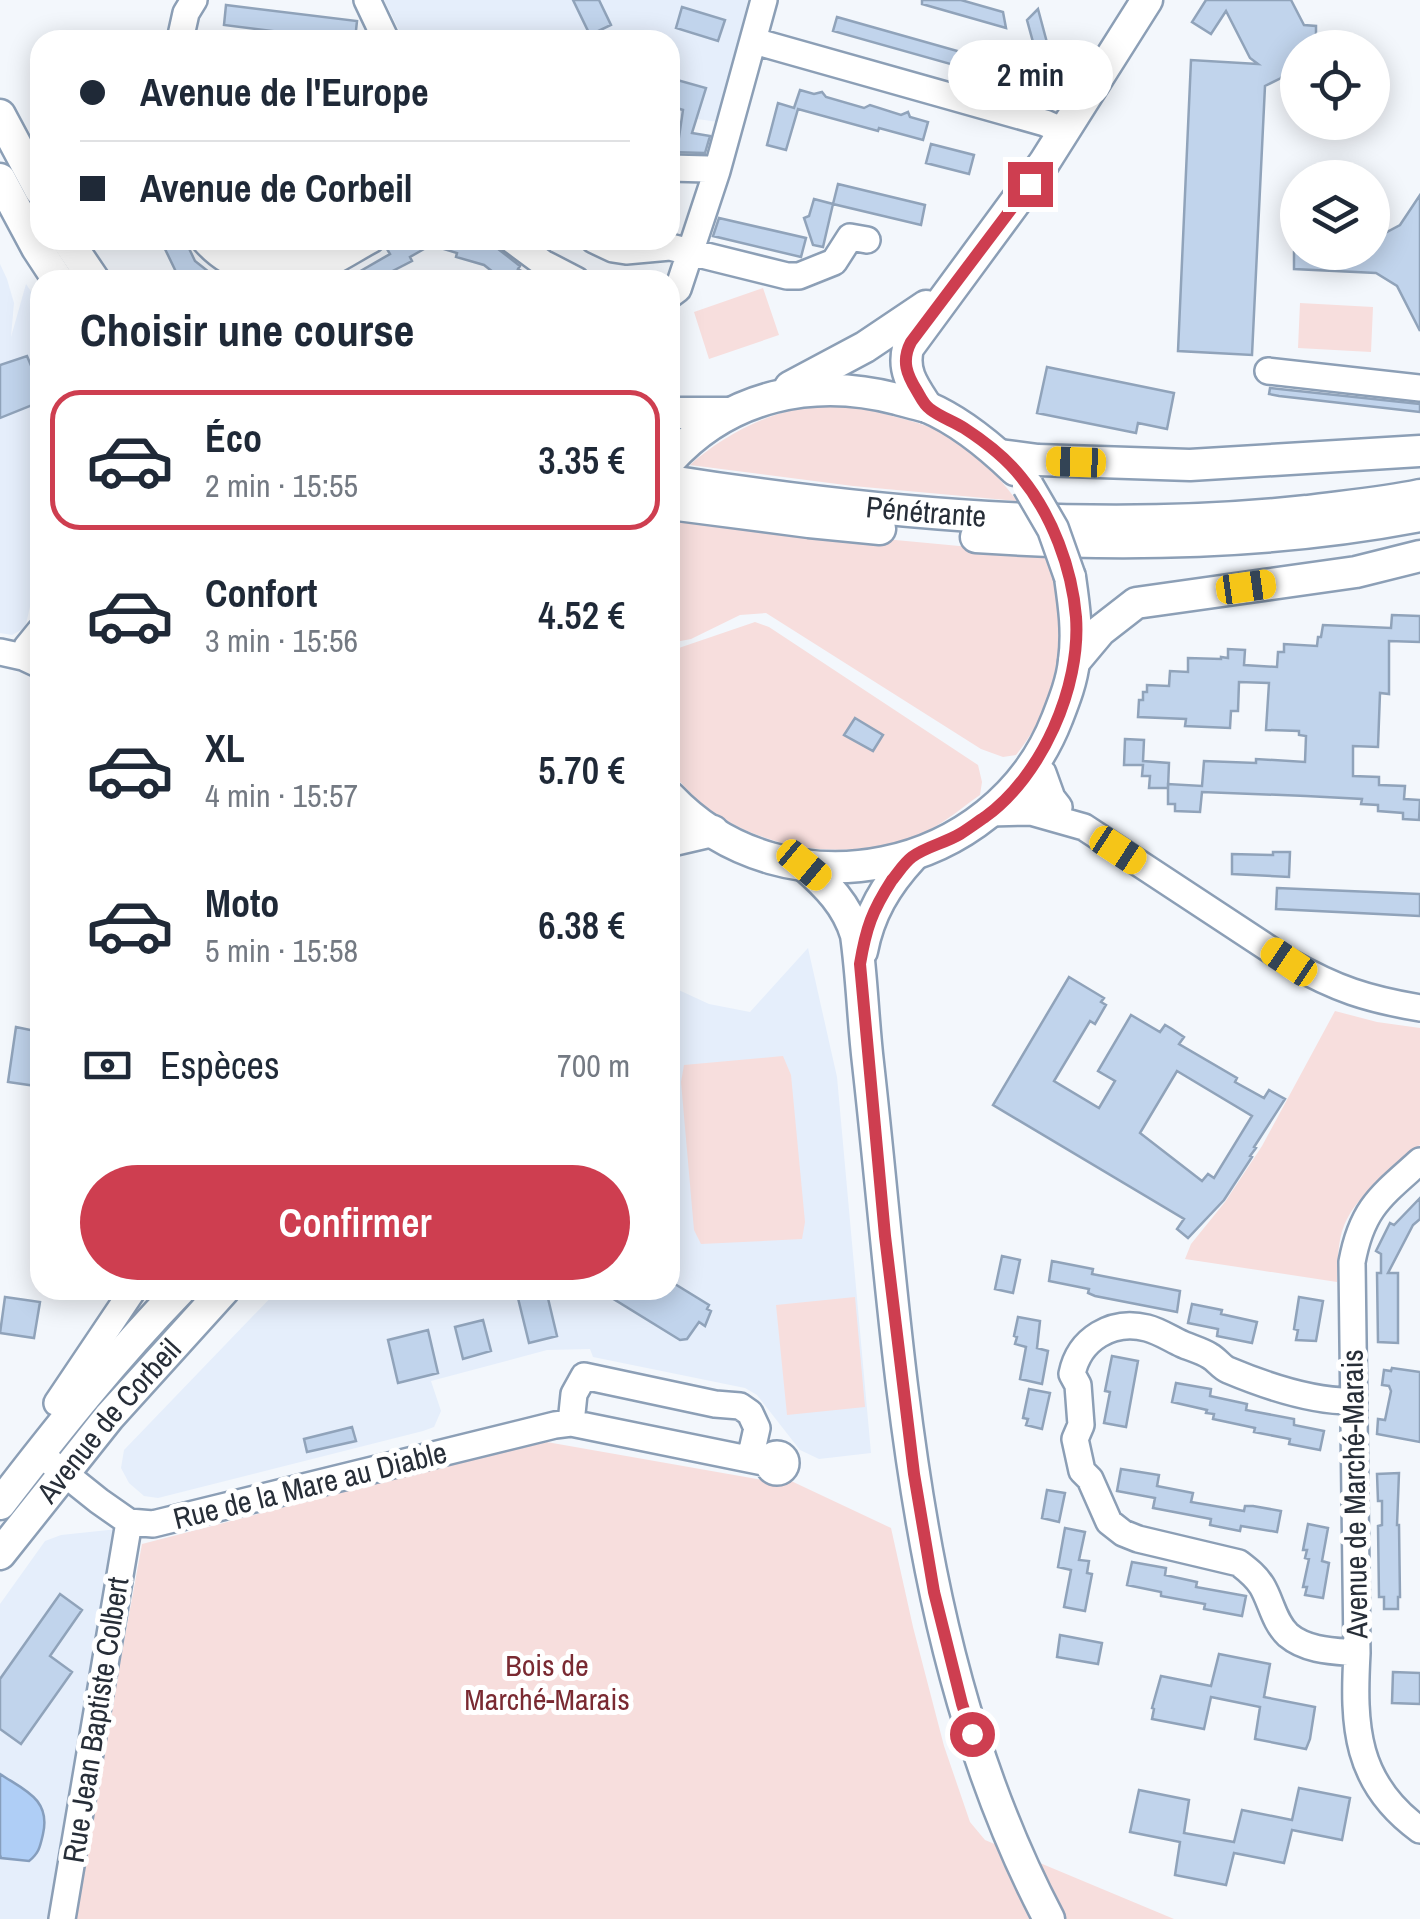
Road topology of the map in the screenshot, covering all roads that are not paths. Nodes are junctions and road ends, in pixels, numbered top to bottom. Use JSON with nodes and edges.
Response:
{"nodes":[{"id":1,"x":194,"y":0,"type":"edge"},
{"id":2,"x":367,"y":0,"type":"edge"},
{"id":3,"x":764,"y":0,"type":"edge"},
{"id":4,"x":1147,"y":0,"type":"edge"},
{"id":5,"x":182,"y":30,"type":"edge"},
{"id":6,"x":381,"y":30,"type":"edge"},
{"id":7,"x":754,"y":41,"type":"junction"},
{"id":8,"x":0,"y":115,"type":"edge"},
{"id":9,"x":1063,"y":132,"type":"junction"},
{"id":10,"x":680,"y":168,"type":"edge"},
{"id":11,"x":30,"y":171,"type":"edge"},
{"id":12,"x":718,"y":171,"type":"junction"},
{"id":13,"x":0,"y":179,"type":"edge"},
{"id":14,"x":30,"y":235,"type":"edge"},
{"id":15,"x":867,"y":240,"type":"dead end"},
{"id":16,"x":215,"y":250,"type":"edge"},
{"id":17,"x":313,"y":250,"type":"edge"},
{"id":18,"x":352,"y":250,"type":"edge"},
{"id":19,"x":541,"y":250,"type":"edge"},
{"id":20,"x":679,"y":250,"type":"edge"},
{"id":21,"x":689,"y":252,"type":"junction"},
{"id":22,"x":262,"y":256,"type":"edge"},
{"id":23,"x":315,"y":270,"type":"edge"},
{"id":24,"x":566,"y":270,"type":"edge"},
{"id":25,"x":680,"y":276,"type":"edge"},
{"id":26,"x":953,"y":286,"type":"junction"},
{"id":27,"x":1268,"y":371,"type":"dead end"},
{"id":28,"x":1420,"y":388,"type":"edge"},
{"id":29,"x":777,"y":395,"type":"junction"},
{"id":30,"x":927,"y":408,"type":"junction"},
{"id":31,"x":680,"y":414,"type":"edge"},
{"id":32,"x":730,"y":414,"type":"junction"},
{"id":33,"x":1420,"y":452,"type":"edge"},
{"id":34,"x":1000,"y":455,"type":"junction"},
{"id":35,"x":680,"y":456,"type":"edge"},
{"id":36,"x":680,"y":469,"type":"edge"},
{"id":37,"x":1420,"y":495,"type":"edge"},
{"id":38,"x":680,"y":505,"type":"edge"},
{"id":39,"x":1420,"y":516,"type":"edge"},
{"id":40,"x":1420,"y":556,"type":"edge"},
{"id":41,"x":1074,"y":662,"type":"junction"},
{"id":42,"x":1048,"y":740,"type":"junction"},
{"id":43,"x":680,"y":805,"type":"edge"},
{"id":44,"x":990,"y":813,"type":"junction"},
{"id":45,"x":1084,"y":827,"type":"junction"},
{"id":46,"x":713,"y":831,"type":"junction"},
{"id":47,"x":680,"y":839,"type":"edge"},
{"id":48,"x":912,"y":856,"type":"junction"},
{"id":49,"x":804,"y":865,"type":"junction"},
{"id":50,"x":860,"y":964,"type":"junction"},
{"id":51,"x":1420,"y":1008,"type":"edge"},
{"id":52,"x":1420,"y":1161,"type":"edge"},
{"id":53,"x":126,"y":1300,"type":"edge"},
{"id":54,"x":171,"y":1300,"type":"edge"},
{"id":55,"x":215,"y":1300,"type":"edge"},
{"id":56,"x":1354,"y":1400,"type":"junction"},
{"id":57,"x":57,"y":1403,"type":"dead end"},
{"id":58,"x":571,"y":1424,"type":"junction"},
{"id":59,"x":39,"y":1453,"type":"junction"},
{"id":60,"x":64,"y":1473,"type":"junction"},
{"id":61,"x":0,"y":1504,"type":"edge"},
{"id":62,"x":129,"y":1522,"type":"junction"},
{"id":63,"x":0,"y":1554,"type":"edge"},
{"id":64,"x":1357,"y":1653,"type":"junction"},
{"id":65,"x":1420,"y":1830,"type":"edge"},
{"id":66,"x":62,"y":1919,"type":"edge"},
{"id":67,"x":1049,"y":1919,"type":"edge"}],
"edges":[{"from":1,"to":5,"type":"street"},
{"from":2,"to":6,"type":"street"},
{"from":3,"to":7,"type":"street"},
{"from":4,"to":9,"type":"main road"},
{"from":7,"to":9,"type":"street"},
{"from":7,"to":12,"type":"street"},
{"from":8,"to":11,"type":"main road"},
{"from":9,"to":26,"type":"main road"},
{"from":10,"to":12,"type":"street"},
{"from":12,"to":21,"type":"street"},
{"from":13,"to":14,"type":"main road"},
{"from":15,"to":21,"type":"street"},
{"from":16,"to":22,"type":"street"},
{"from":17,"to":22,"type":"street"},
{"from":18,"to":23,"type":"street"},
{"from":19,"to":24,"type":"street"},
{"from":20,"to":21,"type":"street"},
{"from":21,"to":25,"type":"street"},
{"from":26,"to":29,"type":"main road"},
{"from":26,"to":30,"type":"main road"},
{"from":27,"to":28,"type":"street"},
{"from":29,"to":30,"type":"main road"},
{"from":29,"to":32,"type":"main road"},
{"from":30,"to":34,"type":"main road"},
{"from":31,"to":32,"type":"main road"},
{"from":32,"to":35,"type":"main road"},
{"from":33,"to":34,"type":"main road"},
{"from":34,"to":41,"type":"main road","bridge":true},
{"from":36,"to":37,"type":"main road","name":"Pénétrante"},
{"from":38,"to":39,"type":"main road","name":"Pénétrante"},
{"from":40,"to":41,"type":"main road"},
{"from":41,"to":42,"type":"main road"},
{"from":42,"to":44,"type":"main road"},
{"from":42,"to":45,"type":"street"},
{"from":43,"to":46,"type":"main road"},
{"from":44,"to":45,"type":"street"},
{"from":44,"to":48,"type":"main road"},
{"from":45,"to":51,"type":"street"},
{"from":46,"to":47,"type":"main road"},
{"from":46,"to":49,"type":"main road"},
{"from":48,"to":49,"type":"main road"},
{"from":48,"to":50,"type":"main road"},
{"from":49,"to":50,"type":"main road"},
{"from":50,"to":67,"type":"main road"},
{"from":52,"to":56,"type":"street","name":"Avenue de Marché-Marais"},
{"from":53,"to":57,"type":"street"},
{"from":54,"to":59,"type":"main road"},
{"from":55,"to":60,"type":"main road","name":"Avenue de Corbeil"},
{"from":56,"to":64,"type":"street","name":"Avenue de Marché-Marais"},
{"from":56,"to":64,"type":"street"},
{"from":58,"to":58,"type":"street","name":"Rue de la Mare au Diable"},
{"from":58,"to":62,"type":"street","name":"Rue de la Mare au Diable"},
{"from":59,"to":60,"type":"street","name":"Rue de la Mare au Diable"},
{"from":59,"to":61,"type":"main road"},
{"from":60,"to":62,"type":"street","name":"Rue de la Mare au Diable"},
{"from":60,"to":63,"type":"main road","name":"Avenue de Corbeil"},
{"from":62,"to":66,"type":"street","name":"Rue Jean Baptiste Colbert"},
{"from":64,"to":65,"type":"street","name":"Avenue de Marché-Marais"}]}
